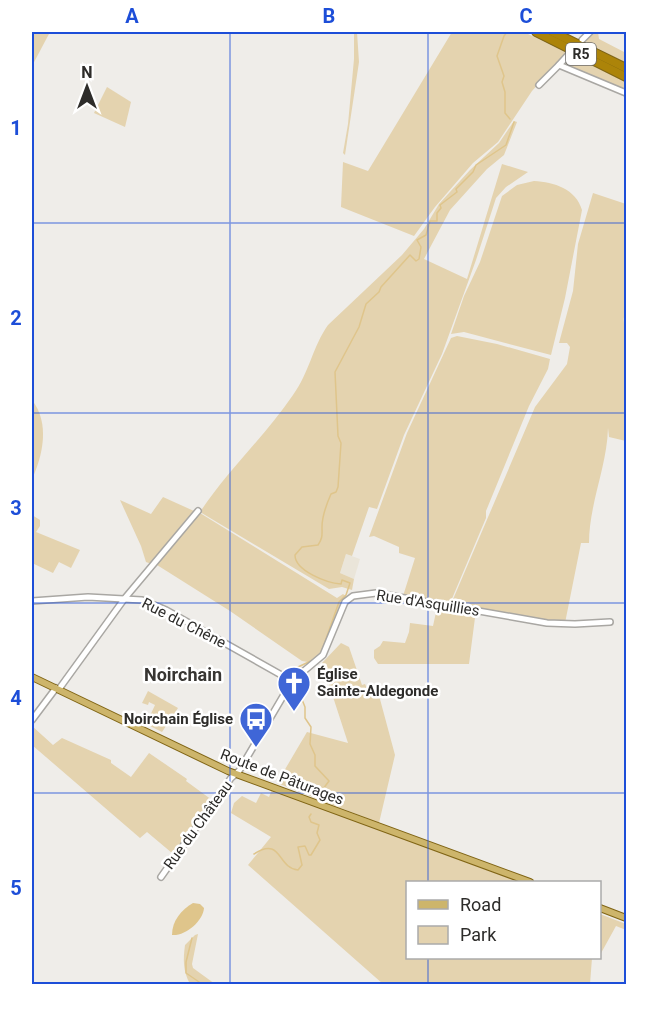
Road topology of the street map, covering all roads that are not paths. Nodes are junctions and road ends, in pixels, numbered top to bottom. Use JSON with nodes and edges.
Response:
{"nodes":[{"id":1,"x":536,"y":32,"type":"edge"},
{"id":2,"x":553,"y":32,"type":"edge"},
{"id":3,"x":590,"y":32,"type":"edge"},
{"id":4,"x":582,"y":40,"type":"dead end"},
{"id":5,"x":569,"y":54,"type":"dead end"},
{"id":6,"x":559,"y":65,"type":"junction"},
{"id":7,"x":627,"y":68,"type":"edge"},
{"id":8,"x":627,"y":77,"type":"edge"},
{"id":9,"x":539,"y":85,"type":"dead end"},
{"id":10,"x":627,"y":93,"type":"edge"},
{"id":11,"x":198,"y":511,"type":"dead end"},
{"id":12,"x":125,"y":598,"type":"junction"},
{"id":13,"x":32,"y":601,"type":"edge"},
{"id":14,"x":610,"y":622,"type":"dead end"},
{"id":15,"x":32,"y":677,"type":"edge"},
{"id":16,"x":292,"y":681,"type":"junction"},
{"id":17,"x":57,"y":689,"type":"junction"},
{"id":18,"x":32,"y":720,"type":"edge"},
{"id":19,"x":236,"y":774,"type":"junction"},
{"id":20,"x":161,"y":877,"type":"dead end"},
{"id":21,"x":527,"y":881,"type":"edge"},
{"id":22,"x":601,"y":908,"type":"edge"},
{"id":23,"x":627,"y":918,"type":"edge"}],
"edges":[{"from":1,"to":8,"type":"highway","number":"R5"},
{"from":2,"to":7,"type":"highway","number":"R5"},
{"from":3,"to":4,"type":"street"},
{"from":5,"to":6,"type":"street"},
{"from":6,"to":9,"type":"street"},
{"from":6,"to":10,"type":"street"},
{"from":11,"to":12,"type":"street"},
{"from":12,"to":13,"type":"street","name":"Rue du Chêne"},
{"from":12,"to":16,"type":"street","name":"Rue du Chêne"},
{"from":12,"to":17,"type":"street"},
{"from":14,"to":16,"type":"street","name":"Rue d'Asquillies"},
{"from":15,"to":17,"type":"main road","name":"Route de Pâturages"},
{"from":16,"to":19,"type":"street","name":"Rue du Château"},
{"from":17,"to":18,"type":"street"},
{"from":17,"to":19,"type":"main road","name":"Route de Pâturages"},
{"from":19,"to":20,"type":"street","name":"Rue du Château"},
{"from":19,"to":21,"type":"main road","name":"Route de Pâturages"},
{"from":22,"to":23,"type":"main road"}]}
